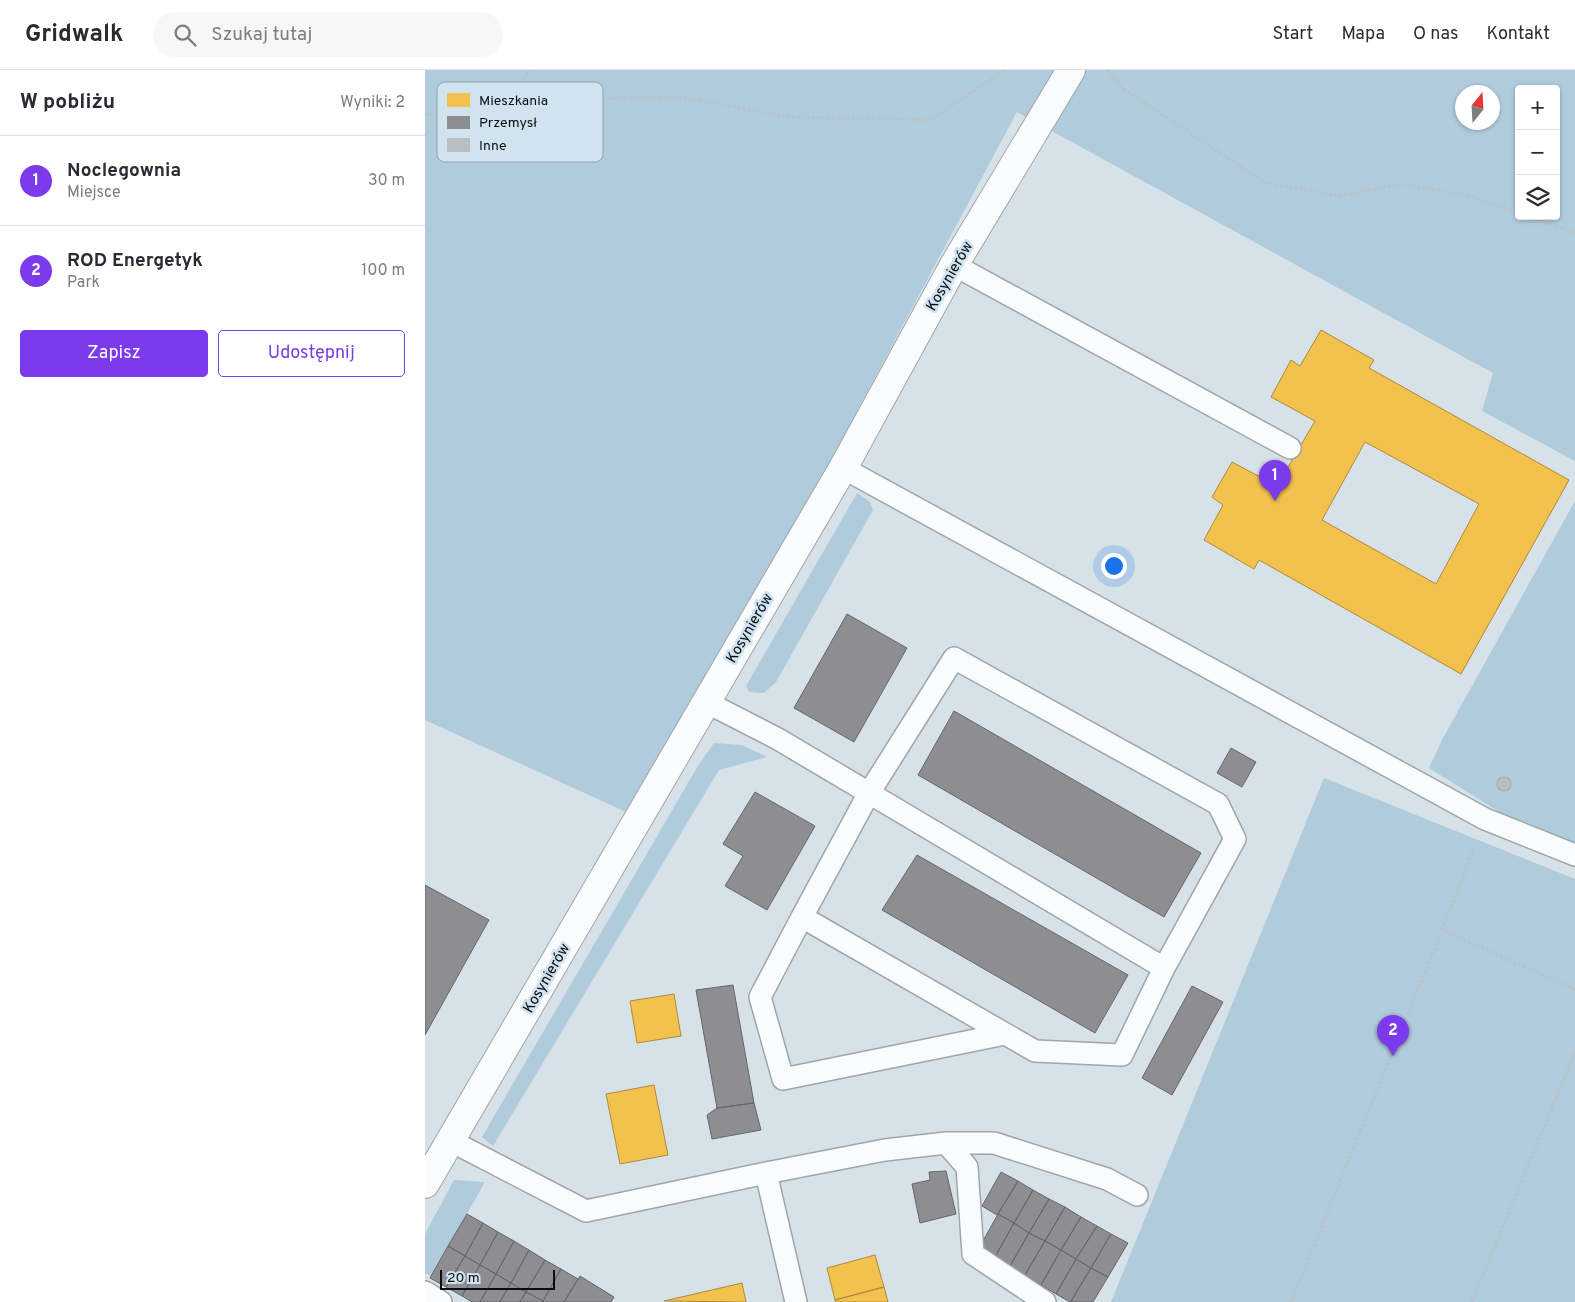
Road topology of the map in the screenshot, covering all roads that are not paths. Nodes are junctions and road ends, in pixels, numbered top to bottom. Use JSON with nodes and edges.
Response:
{"nodes":[{"id":1,"x":1071,"y":70,"type":"edge"},
{"id":2,"x":954,"y":266,"type":"junction"},
{"id":3,"x":1289,"y":448,"type":"dead end"},
{"id":4,"x":843,"y":468,"type":"junction"},
{"id":5,"x":706,"y":702,"type":"junction"},
{"id":6,"x":869,"y":793,"type":"junction"},
{"id":7,"x":1575,"y":855,"type":"edge"},
{"id":8,"x":802,"y":917,"type":"junction"},
{"id":9,"x":1164,"y":968,"type":"junction"},
{"id":10,"x":1005,"y":1034,"type":"junction"},
{"id":11,"x":451,"y":1141,"type":"junction"},
{"id":12,"x":946,"y":1142,"type":"junction"},
{"id":13,"x":766,"y":1173,"type":"junction"},
{"id":14,"x":425,"y":1184,"type":"edge"},
{"id":15,"x":1137,"y":1195,"type":"dead end"},
{"id":16,"x":425,"y":1292,"type":"edge"},
{"id":17,"x":441,"y":1302,"type":"edge"},
{"id":18,"x":796,"y":1302,"type":"edge"},
{"id":19,"x":1045,"y":1302,"type":"edge"}],
"edges":[{"from":1,"to":2,"type":"street","name":"Kosynierów"},
{"from":2,"to":3,"type":"lane"},
{"from":2,"to":4,"type":"street","name":"Kosynierów"},
{"from":4,"to":5,"type":"street","name":"Kosynierów"},
{"from":4,"to":7,"type":"lane"},
{"from":5,"to":6,"type":"lane"},
{"from":5,"to":11,"type":"street","name":"Kosynierów"},
{"from":6,"to":8,"type":"lane"},
{"from":6,"to":9,"type":"lane"},
{"from":6,"to":9,"type":"lane"},
{"from":8,"to":10,"type":"lane"},
{"from":8,"to":10,"type":"lane"},
{"from":9,"to":10,"type":"lane"},
{"from":11,"to":13,"type":"lane"},
{"from":11,"to":14,"type":"street","name":"Kosynierów"},
{"from":12,"to":13,"type":"lane"},
{"from":12,"to":15,"type":"lane"},
{"from":12,"to":19,"type":"lane"},
{"from":13,"to":18,"type":"lane"},
{"from":16,"to":17,"type":"lane"}]}
